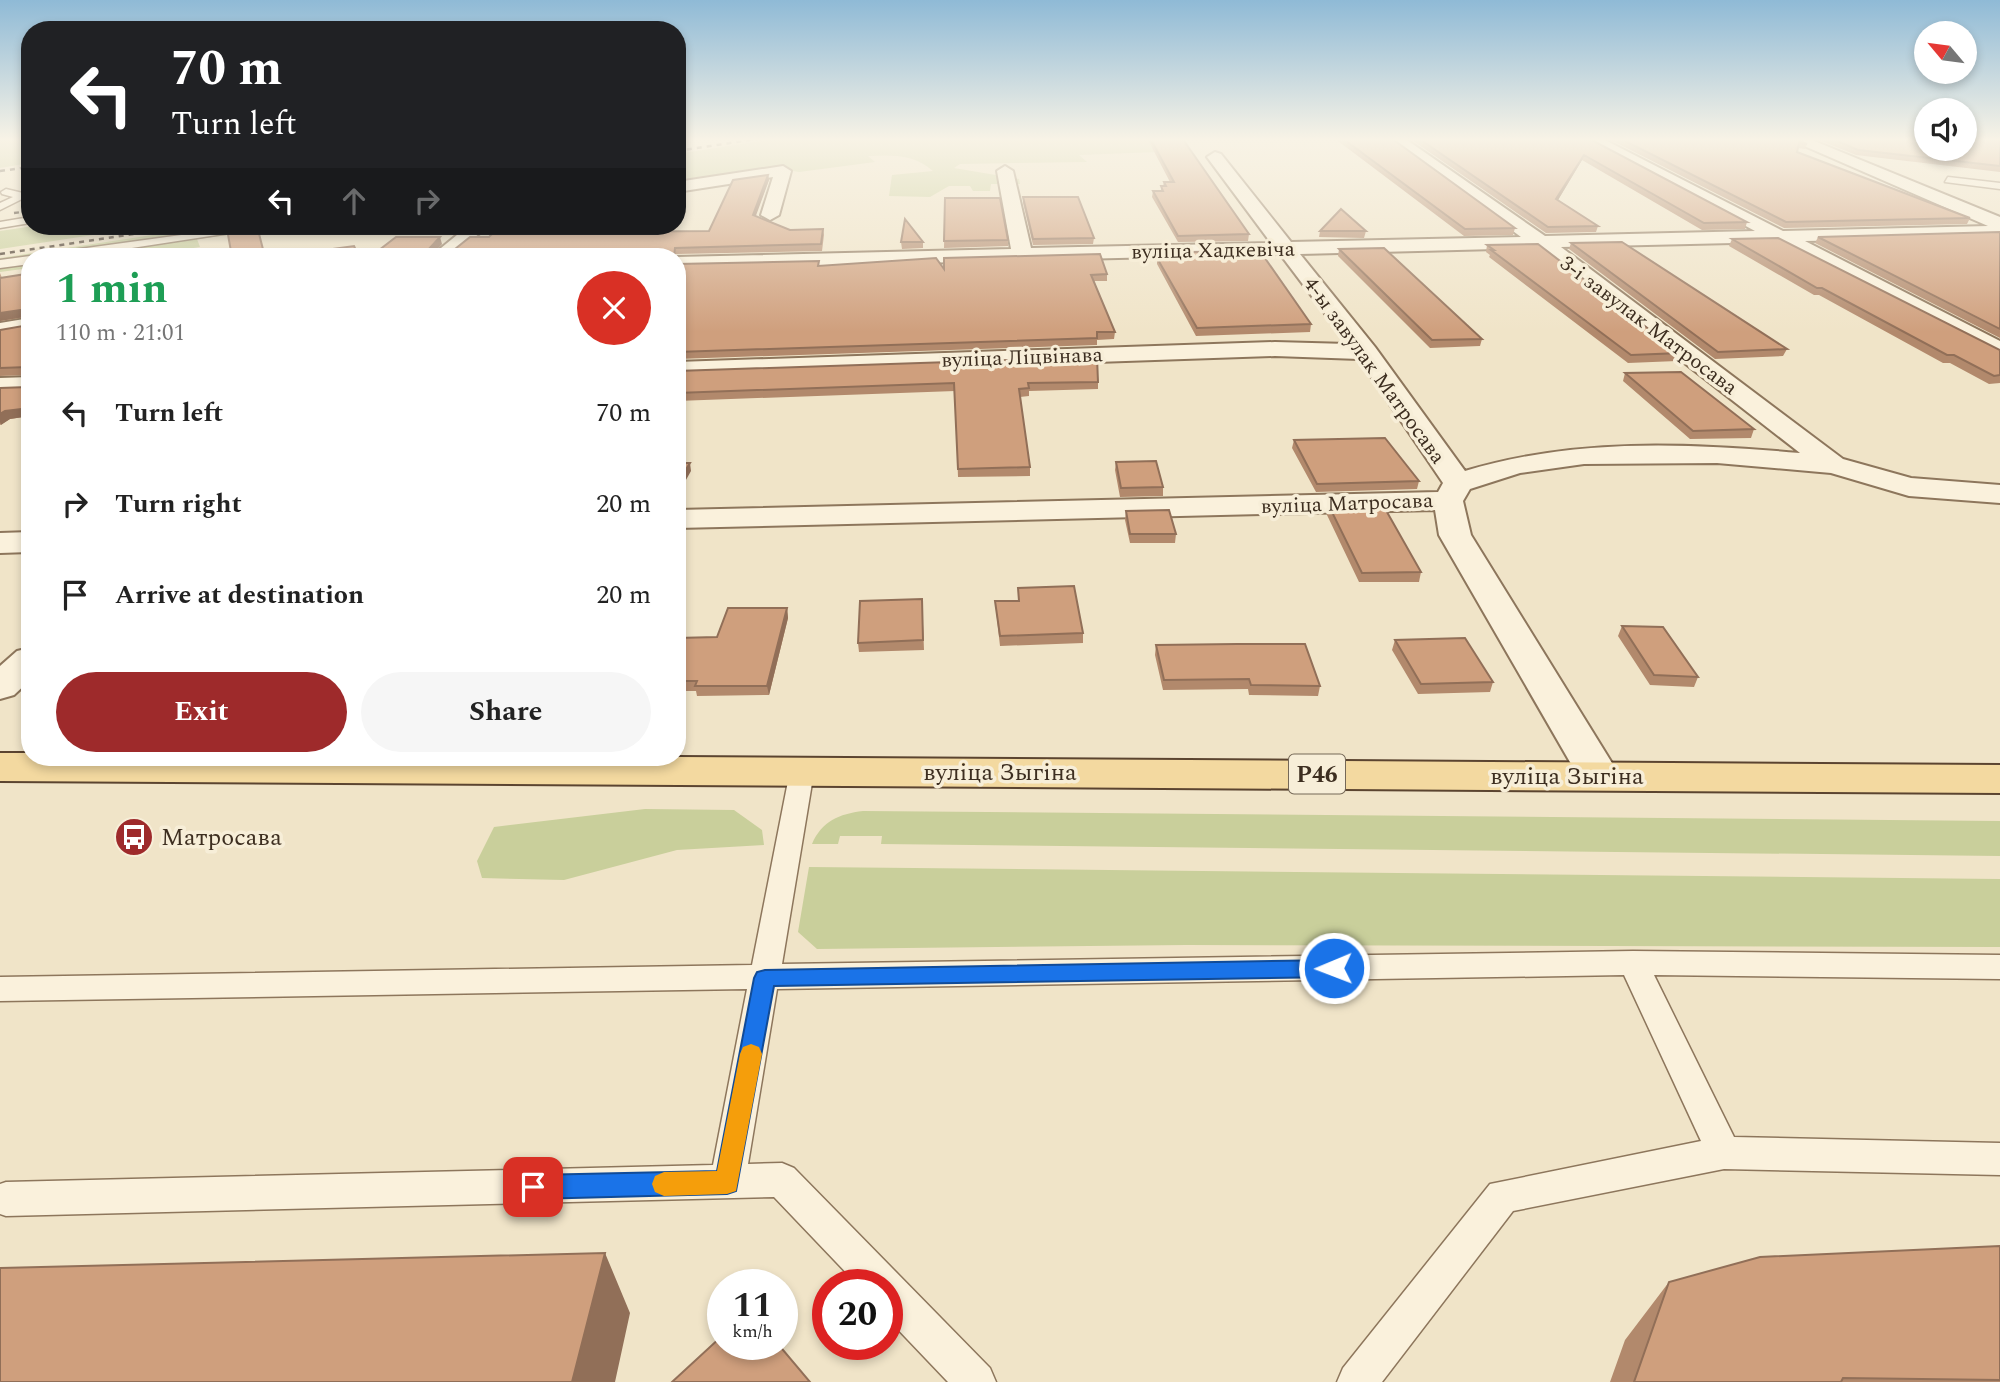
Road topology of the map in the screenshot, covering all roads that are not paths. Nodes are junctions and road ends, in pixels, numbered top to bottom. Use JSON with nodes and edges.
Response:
{"nodes":[{"id":1,"x":18,"y":202,"type":"edge"},
{"id":2,"x":775,"y":202,"type":"edge"},
{"id":3,"x":1012,"y":202,"type":"edge"},
{"id":4,"x":1250,"y":202,"type":"edge"},
{"id":5,"x":1485,"y":202,"type":"edge"},
{"id":6,"x":1713,"y":202,"type":"edge"},
{"id":7,"x":1948,"y":202,"type":"edge"},
{"id":8,"x":0,"y":207,"type":"edge"},
{"id":9,"x":770,"y":215,"type":"dead end"},
{"id":10,"x":21,"y":222,"type":"edge"},
{"id":11,"x":2000,"y":224,"type":"edge"},
{"id":12,"x":0,"y":225,"type":"edge"},
{"id":13,"x":2000,"y":231,"type":"edge"},
{"id":14,"x":206,"y":235,"type":"edge"},
{"id":15,"x":468,"y":235,"type":"edge"},
{"id":16,"x":1779,"y":237,"type":"junction"},
{"id":17,"x":1541,"y":242,"type":"junction"},
{"id":18,"x":114,"y":248,"type":"edge"},
{"id":19,"x":451,"y":248,"type":"edge"},
{"id":20,"x":1286,"y":249,"type":"junction"},
{"id":21,"x":1022,"y":254,"type":"junction"},
{"id":22,"x":21,"y":261,"type":"edge"},
{"id":23,"x":686,"y":262,"type":"edge"},
{"id":24,"x":0,"y":264,"type":"edge"},
{"id":25,"x":21,"y":326,"type":"edge"},
{"id":26,"x":0,"y":330,"type":"edge"},
{"id":27,"x":2000,"y":350,"type":"edge"},
{"id":28,"x":1366,"y":352,"type":"junction"},
{"id":29,"x":686,"y":369,"type":"edge"},
{"id":30,"x":0,"y":386,"type":"edge"},
{"id":31,"x":21,"y":386,"type":"edge"},
{"id":32,"x":1833,"y":466,"type":"junction"},
{"id":33,"x":1453,"y":492,"type":"junction"},
{"id":34,"x":2000,"y":494,"type":"edge"},
{"id":35,"x":686,"y":519,"type":"edge"},
{"id":36,"x":21,"y":542,"type":"edge"},
{"id":37,"x":0,"y":543,"type":"edge"},
{"id":38,"x":21,"y":667,"type":"edge"},
{"id":39,"x":0,"y":687,"type":"edge"},
{"id":40,"x":0,"y":767,"type":"edge"},
{"id":41,"x":802,"y":771,"type":"junction"},
{"id":42,"x":1599,"y":776,"type":"junction"},
{"id":43,"x":2000,"y":779,"type":"edge"},
{"id":44,"x":1633,"y":963,"type":"junction"},
{"id":45,"x":2000,"y":967,"type":"edge"},
{"id":46,"x":765,"y":978,"type":"junction"},
{"id":47,"x":0,"y":989,"type":"edge"},
{"id":48,"x":1724,"y":1153,"type":"junction"},
{"id":49,"x":2000,"y":1159,"type":"edge"},
{"id":50,"x":727,"y":1183,"type":"junction"},
{"id":51,"x":6,"y":1199,"type":"dead end"},
{"id":52,"x":868,"y":1269,"type":"edge"},
{"id":53,"x":903,"y":1307,"type":"edge"},
{"id":54,"x":976,"y":1382,"type":"edge"},
{"id":55,"x":1357,"y":1382,"type":"edge"}],
"edges":[{"from":1,"to":8,"type":"lane"},
{"from":2,"to":9,"type":"street"},
{"from":3,"to":21,"type":"street"},
{"from":4,"to":20,"type":"street","name":"4-ы завулак Матросава"},
{"from":5,"to":17,"type":"street","name":"3-і завулак Матросава"},
{"from":6,"to":16,"type":"street"},
{"from":7,"to":11,"type":"street"},
{"from":10,"to":12,"type":"lane"},
{"from":13,"to":16,"type":"street","name":"вуліца Хадкевіча"},
{"from":14,"to":18,"type":"lane"},
{"from":15,"to":19,"type":"street"},
{"from":16,"to":17,"type":"street","name":"вуліца Хадкевіча"},
{"from":16,"to":27,"type":"street"},
{"from":17,"to":20,"type":"street","name":"вуліца Хадкевіча"},
{"from":17,"to":32,"type":"street","name":"3-і завулак Матросава"},
{"from":20,"to":21,"type":"street","name":"вуліца Хадкевіча"},
{"from":20,"to":28,"type":"street","name":"4-ы завулак Матросава"},
{"from":21,"to":23,"type":"street","name":"вуліца Хадкевіча"},
{"from":22,"to":24,"type":"lane"},
{"from":25,"to":26,"type":"street"},
{"from":28,"to":29,"type":"street","name":"вуліца Ліцвінава"},
{"from":28,"to":33,"type":"street","name":"4-ы завулак Матросава"},
{"from":30,"to":31,"type":"street"},
{"from":32,"to":33,"type":"street","name":"вуліца Матросава"},
{"from":32,"to":34,"type":"street","name":"вуліца Матросава"},
{"from":33,"to":35,"type":"street","name":"вуліца Матросава"},
{"from":33,"to":42,"type":"street","name":"4-ы завулак Матросава"},
{"from":36,"to":37,"type":"street"},
{"from":38,"to":39,"type":"street"},
{"from":40,"to":41,"type":"main road","name":"вуліца Зыгіна","number":"Р46"},
{"from":41,"to":42,"type":"main road","name":"вуліца Зыгіна","number":"Р46"},
{"from":41,"to":46,"type":"lane"},
{"from":42,"to":43,"type":"main road","name":"вуліца Зыгіна","number":"Р46"},
{"from":44,"to":45,"type":"lane"},
{"from":44,"to":46,"type":"lane"},
{"from":44,"to":48,"type":"lane"},
{"from":46,"to":47,"type":"lane"},
{"from":46,"to":50,"type":"lane"},
{"from":48,"to":49,"type":"lane"},
{"from":48,"to":55,"type":"lane"},
{"from":50,"to":51,"type":"lane"},
{"from":50,"to":52,"type":"lane"},
{"from":53,"to":54,"type":"lane"}]}
